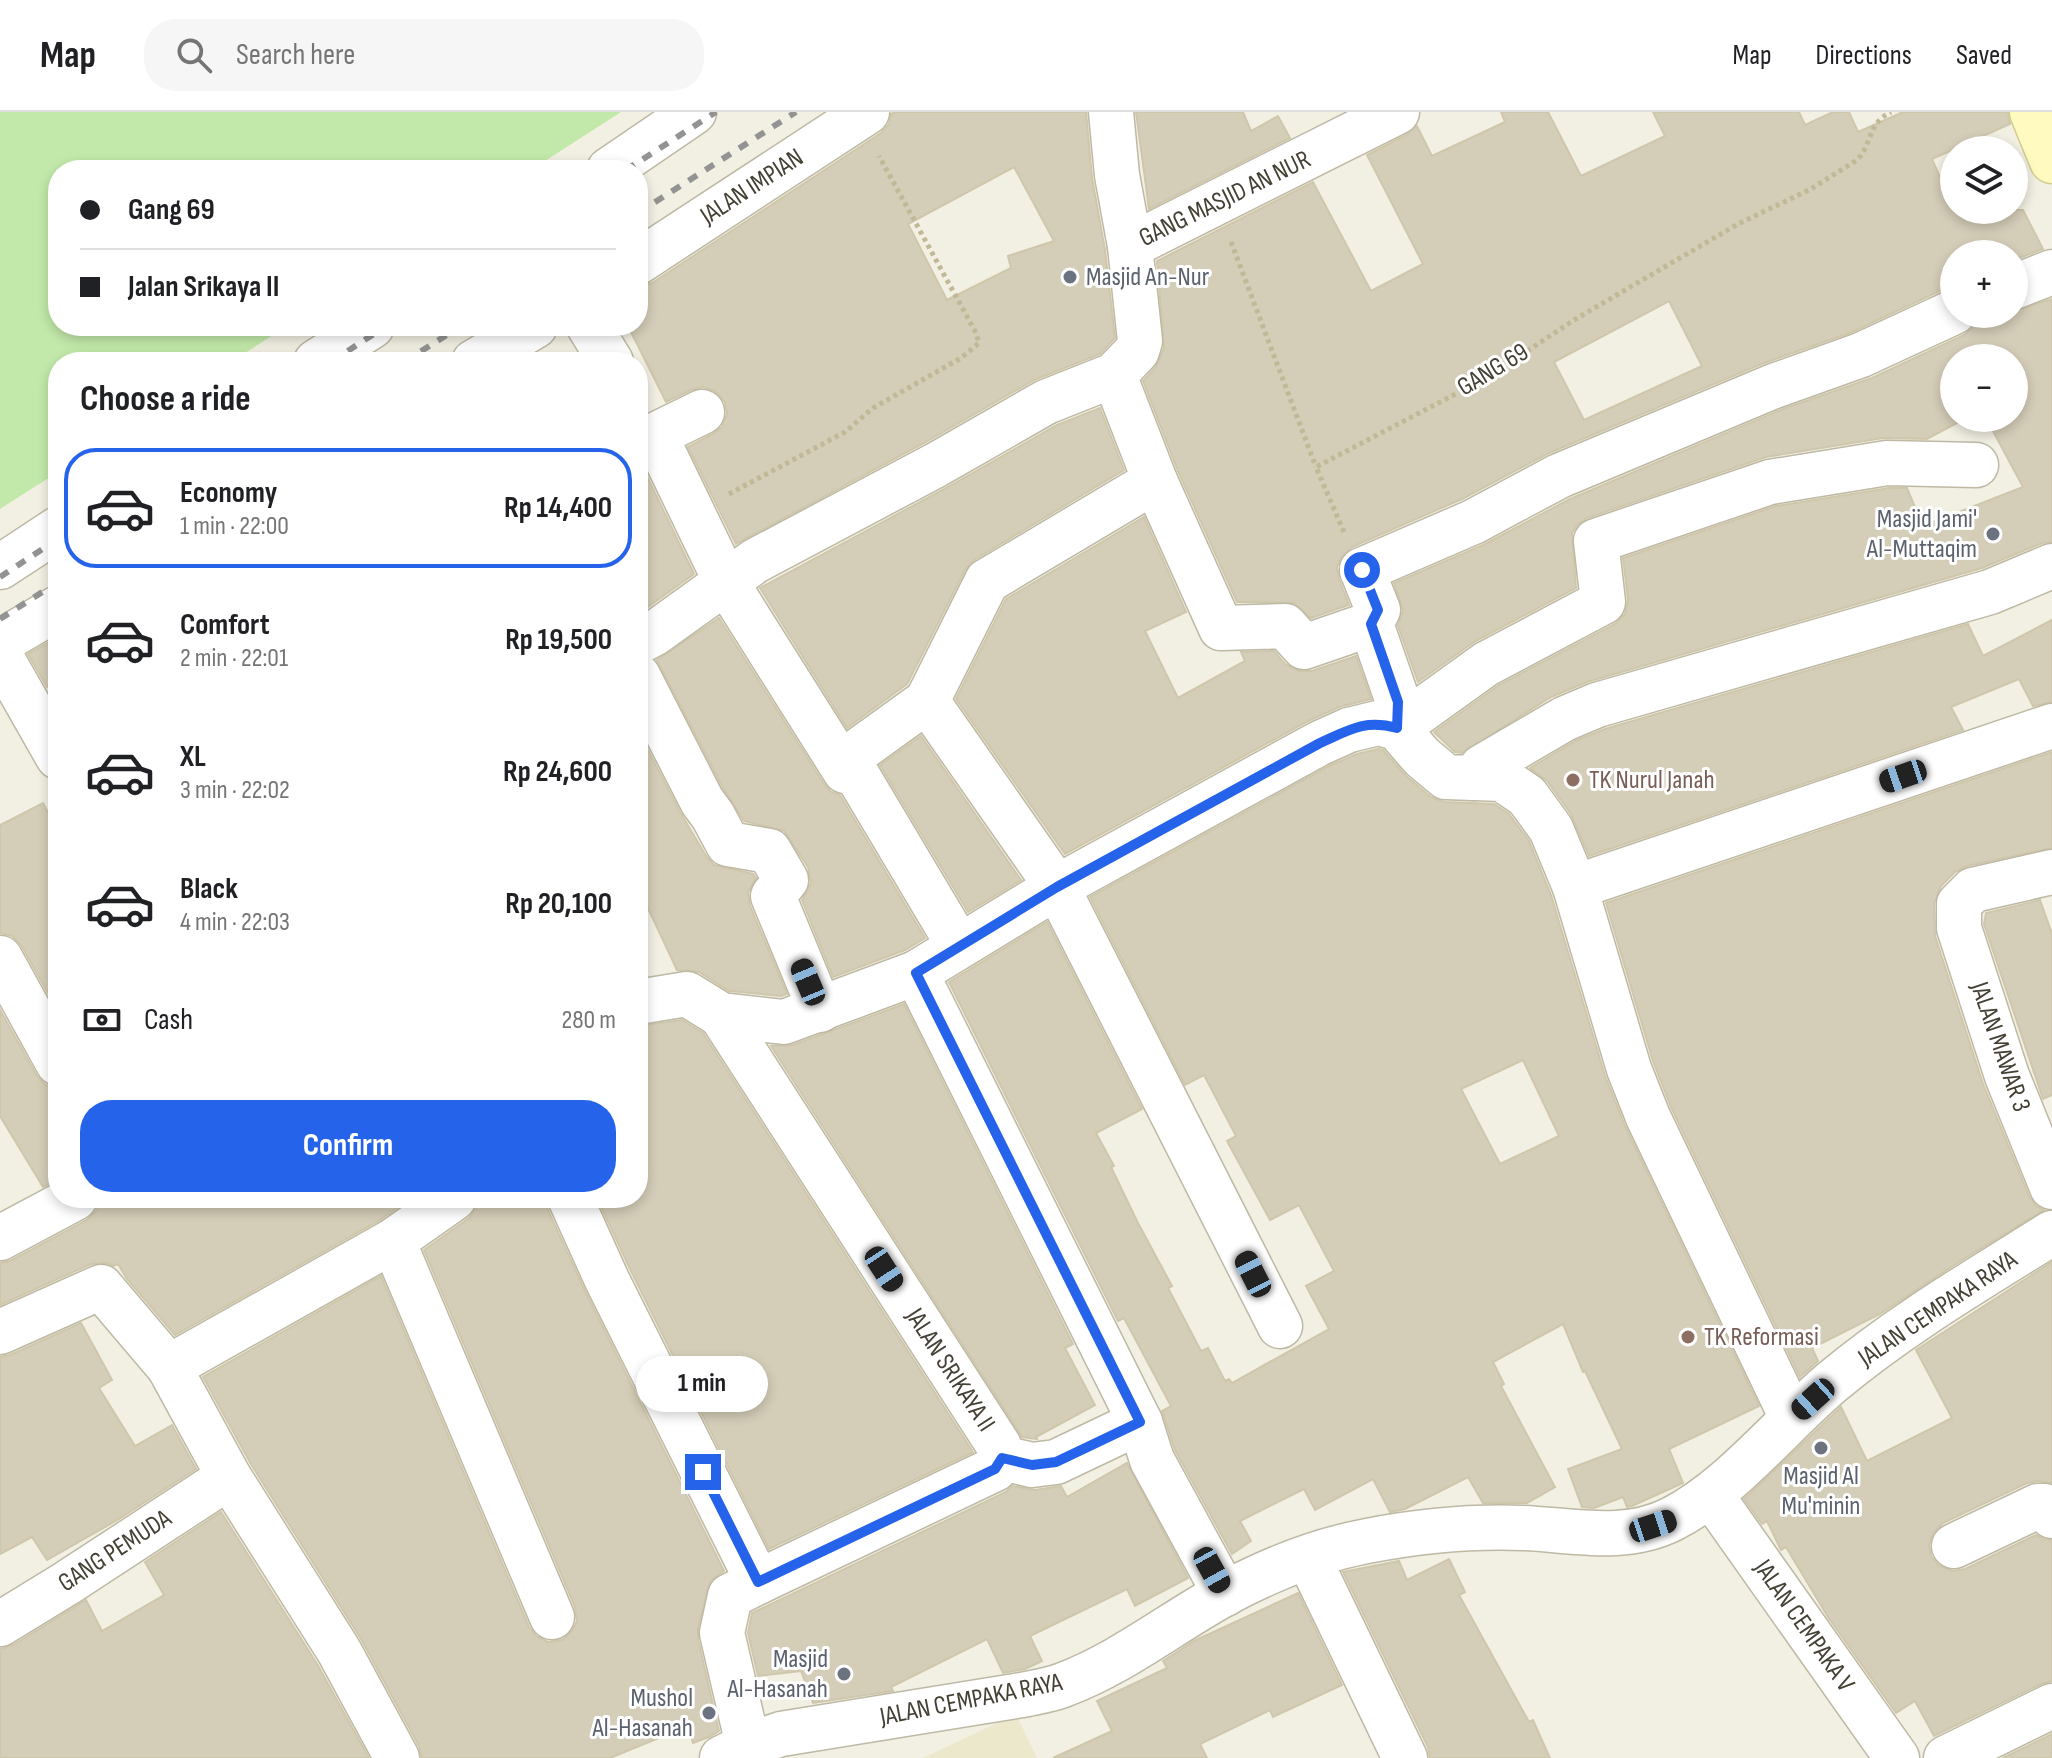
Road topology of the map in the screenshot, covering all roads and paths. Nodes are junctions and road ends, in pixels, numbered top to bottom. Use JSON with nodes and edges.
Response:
{"nodes":[{"id":1,"x":694,"y":112,"type":"edge"},
{"id":2,"x":1111,"y":112,"type":"edge"},
{"id":3,"x":1397,"y":112,"type":"edge"},
{"id":4,"x":1891,"y":112,"type":"edge"},
{"id":5,"x":2032,"y":112,"type":"edge"},
{"id":6,"x":862,"y":115,"type":"edge"},
{"id":7,"x":624,"y":160,"type":"edge"},
{"id":8,"x":2052,"y":161,"type":"edge"},
{"id":9,"x":1216,"y":203,"type":"junction"},
{"id":10,"x":1130,"y":246,"type":"junction"},
{"id":11,"x":648,"y":255,"type":"edge"},
{"id":12,"x":2052,"y":272,"type":"edge"},
{"id":13,"x":2028,"y":281,"type":"edge"},
{"id":14,"x":1940,"y":318,"type":"edge"},
{"id":15,"x":356,"y":336,"type":"edge"},
{"id":16,"x":518,"y":336,"type":"edge"},
{"id":17,"x":332,"y":352,"type":"edge"},
{"id":18,"x":491,"y":352,"type":"edge"},
{"id":19,"x":1114,"y":375,"type":"junction"},
{"id":20,"x":702,"y":412,"type":"dead end"},
{"id":21,"x":648,"y":422,"type":"edge"},
{"id":22,"x":648,"y":426,"type":"edge"},
{"id":23,"x":1976,"y":465,"type":"dead end"},
{"id":24,"x":1316,"y":467,"type":"junction"},
{"id":25,"x":1155,"y":481,"type":"junction"},
{"id":26,"x":693,"y":513,"type":"junction"},
{"id":27,"x":48,"y":536,"type":"edge"},
{"id":28,"x":2052,"y":566,"type":"edge"},
{"id":29,"x":0,"y":567,"type":"edge"},
{"id":30,"x":1362,"y":570,"type":"junction"},
{"id":31,"x":726,"y":582,"type":"junction"},
{"id":32,"x":48,"y":614,"type":"edge"},
{"id":33,"x":1371,"y":624,"type":"junction"},
{"id":34,"x":648,"y":637,"type":"edge"},
{"id":35,"x":0,"y":642,"type":"edge"},
{"id":36,"x":0,"y":655,"type":"edge"},
{"id":37,"x":648,"y":696,"type":"edge"},
{"id":38,"x":927,"y":701,"type":"junction"},
{"id":39,"x":2052,"y":726,"type":"edge"},
{"id":40,"x":1397,"y":728,"type":"junction"},
{"id":41,"x":48,"y":739,"type":"edge"},
{"id":42,"x":853,"y":768,"type":"junction"},
{"id":43,"x":1474,"y":778,"type":"junction"},
{"id":44,"x":2052,"y":872,"type":"edge"},
{"id":45,"x":1057,"y":887,"type":"junction"},
{"id":46,"x":1575,"y":887,"type":"junction"},
{"id":47,"x":959,"y":946,"type":"junction"},
{"id":48,"x":0,"y":958,"type":"edge"},
{"id":49,"x":916,"y":973,"type":"junction"},
{"id":50,"x":648,"y":997,"type":"edge"},
{"id":51,"x":820,"y":1010,"type":"junction"},
{"id":52,"x":721,"y":1015,"type":"junction"},
{"id":53,"x":48,"y":1045,"type":"edge"},
{"id":54,"x":2052,"y":1187,"type":"edge"},
{"id":55,"x":56,"y":1208,"type":"edge"},
{"id":56,"x":440,"y":1208,"type":"edge"},
{"id":57,"x":575,"y":1208,"type":"edge"},
{"id":58,"x":2052,"y":1233,"type":"edge"},
{"id":59,"x":0,"y":1238,"type":"edge"},
{"id":60,"x":393,"y":1241,"type":"junction"},
{"id":61,"x":1280,"y":1326,"type":"dead end"},
{"id":62,"x":0,"y":1332,"type":"edge"},
{"id":63,"x":169,"y":1367,"type":"junction"},
{"id":64,"x":1792,"y":1418,"type":"junction"},
{"id":65,"x":1140,"y":1422,"type":"junction"},
{"id":66,"x":1002,"y":1458,"type":"junction"},
{"id":67,"x":229,"y":1477,"type":"junction"},
{"id":68,"x":1711,"y":1495,"type":"junction"},
{"id":69,"x":2052,"y":1516,"type":"edge"},
{"id":70,"x":1954,"y":1546,"type":"dead end"},
{"id":71,"x":1309,"y":1559,"type":"junction"},
{"id":72,"x":758,"y":1582,"type":"junction"},
{"id":73,"x":1225,"y":1594,"type":"junction"},
{"id":74,"x":552,"y":1617,"type":"dead end"},
{"id":75,"x":0,"y":1624,"type":"edge"},
{"id":76,"x":2052,"y":1706,"type":"edge"},
{"id":77,"x":735,"y":1751,"type":"edge"},
{"id":78,"x":397,"y":1758,"type":"edge"},
{"id":79,"x":1405,"y":1758,"type":"edge"},
{"id":80,"x":1897,"y":1758,"type":"edge"},
{"id":81,"x":1946,"y":1758,"type":"edge"}],
"edges":[{"from":1,"to":7,"type":"street"},
{"from":2,"to":10,"type":"street","name":"GANG MASJID AN NUR"},
{"from":3,"to":9,"type":"street","name":"GANG MASJID AN NUR"},
{"from":4,"to":24,"type":"path","name":"GANG 69"},
{"from":5,"to":8,"type":"main road"},
{"from":6,"to":11,"type":"street","name":"JALAN IMPIAN"},
{"from":6,"to":26,"type":"path"},
{"from":9,"to":10,"type":"street","name":"GANG MASJID AN NUR"},
{"from":9,"to":24,"type":"path"},
{"from":10,"to":19,"type":"street"},
{"from":12,"to":13,"type":"street"},
{"from":14,"to":30,"type":"street"},
{"from":15,"to":17,"type":"street"},
{"from":16,"to":18,"type":"street"},
{"from":19,"to":25,"type":"street"},
{"from":19,"to":31,"type":"street"},
{"from":20,"to":21,"type":"street"},
{"from":22,"to":26,"type":"street"},
{"from":23,"to":40,"type":"street"},
{"from":24,"to":30,"type":"path"},
{"from":25,"to":33,"type":"street"},
{"from":25,"to":38,"type":"street"},
{"from":26,"to":31,"type":"street"},
{"from":27,"to":29,"type":"street"},
{"from":28,"to":43,"type":"street"},
{"from":30,"to":33,"type":"street"},
{"from":31,"to":34,"type":"street"},
{"from":31,"to":42,"type":"street"},
{"from":32,"to":35,"type":"street"},
{"from":33,"to":40,"type":"street"},
{"from":36,"to":41,"type":"street"},
{"from":37,"to":51,"type":"street"},
{"from":38,"to":42,"type":"street"},
{"from":38,"to":45,"type":"street"},
{"from":39,"to":46,"type":"street"},
{"from":40,"to":43,"type":"street"},
{"from":40,"to":45,"type":"street"},
{"from":42,"to":47,"type":"street"},
{"from":43,"to":46,"type":"street"},
{"from":44,"to":54,"type":"street","name":"JALAN MAWAR 3"},
{"from":45,"to":47,"type":"street"},
{"from":45,"to":61,"type":"street"},
{"from":46,"to":64,"type":"street"},
{"from":47,"to":49,"type":"street"},
{"from":48,"to":53,"type":"street"},
{"from":49,"to":51,"type":"street"},
{"from":49,"to":65,"type":"street"},
{"from":50,"to":52,"type":"street"},
{"from":51,"to":52,"type":"street"},
{"from":52,"to":66,"type":"street","name":"JALAN SRIKAYA II"},
{"from":55,"to":59,"type":"street"},
{"from":56,"to":60,"type":"street"},
{"from":57,"to":72,"type":"street"},
{"from":58,"to":64,"type":"street","name":"JALAN CEMPAKA RAYA"},
{"from":60,"to":63,"type":"street"},
{"from":60,"to":74,"type":"street"},
{"from":62,"to":63,"type":"street"},
{"from":63,"to":67,"type":"street"},
{"from":64,"to":68,"type":"street","name":"JALAN CEMPAKA RAYA"},
{"from":65,"to":66,"type":"street"},
{"from":65,"to":73,"type":"street"},
{"from":66,"to":72,"type":"street","name":"JALAN SRIKAYA II"},
{"from":67,"to":75,"type":"street","name":"GANG PEMUDA"},
{"from":67,"to":78,"type":"street"},
{"from":68,"to":71,"type":"street","name":"JALAN CEMPAKA RAYA"},
{"from":68,"to":80,"type":"street","name":"JALAN CEMPAKA V"},
{"from":69,"to":70,"type":"street"},
{"from":71,"to":73,"type":"street","name":"JALAN CEMPAKA RAYA"},
{"from":71,"to":79,"type":"street"},
{"from":72,"to":77,"type":"street","name":"JALAN SRIKAYA II"},
{"from":73,"to":77,"type":"street","name":"JALAN CEMPAKA RAYA"},
{"from":76,"to":81,"type":"street"}]}
